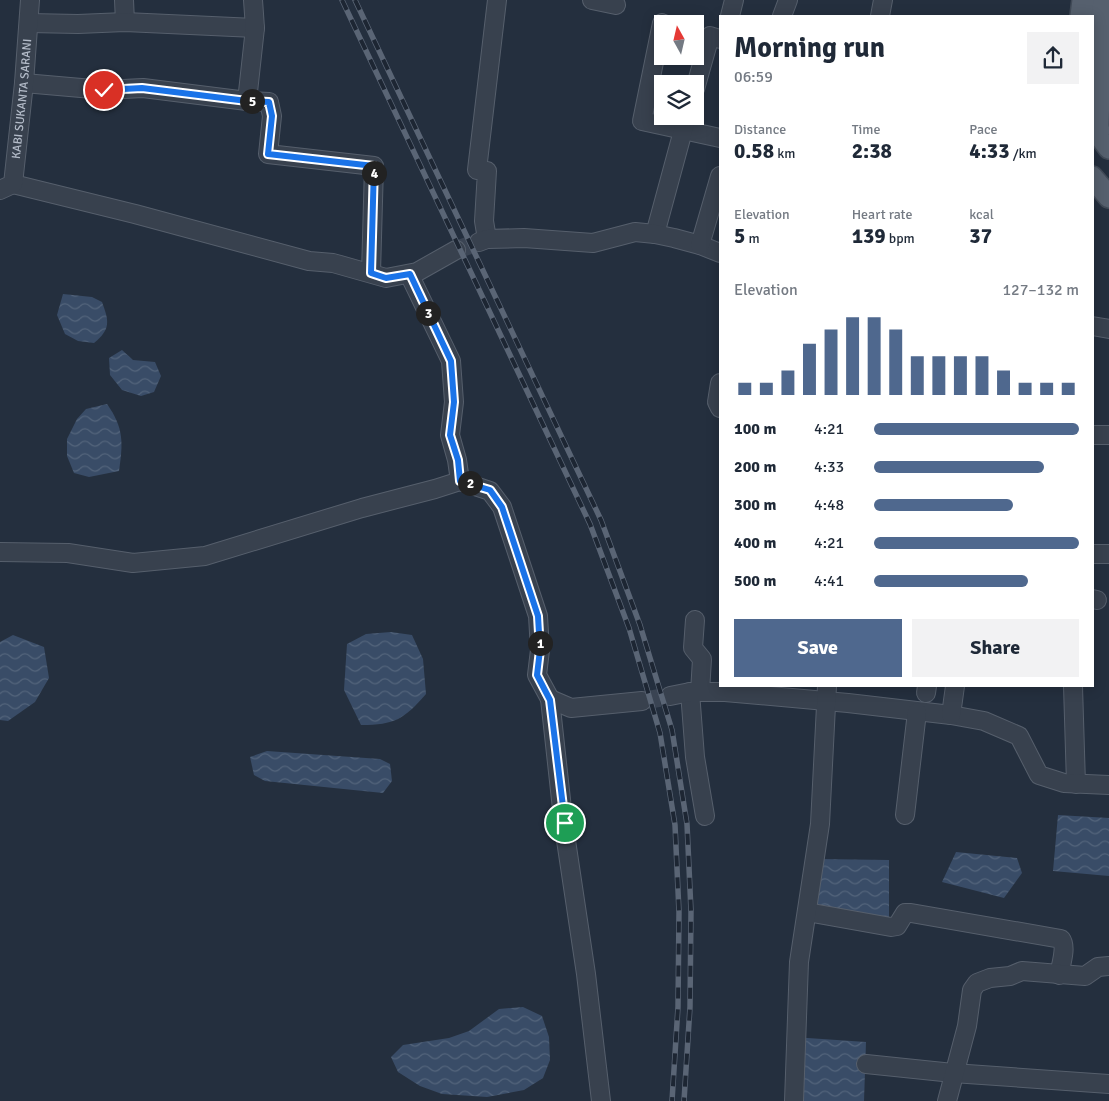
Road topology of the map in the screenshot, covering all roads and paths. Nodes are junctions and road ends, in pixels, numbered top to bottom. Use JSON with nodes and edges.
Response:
{"nodes":[{"id":1,"x":30,"y":0,"type":"edge"},
{"id":2,"x":124,"y":0,"type":"edge"},
{"id":3,"x":254,"y":0,"type":"edge"},
{"id":4,"x":497,"y":0,"type":"edge"},
{"id":5,"x":592,"y":0,"type":"edge"},
{"id":6,"x":788,"y":0,"type":"edge"},
{"id":7,"x":883,"y":0,"type":"edge"},
{"id":8,"x":1083,"y":0,"type":"edge"},
{"id":9,"x":1102,"y":0,"type":"edge"},
{"id":10,"x":616,"y":5,"type":"dead end"},
{"id":11,"x":782,"y":15,"type":"edge"},
{"id":12,"x":880,"y":15,"type":"edge"},
{"id":13,"x":1081,"y":15,"type":"edge"},
{"id":14,"x":124,"y":22,"type":"junction"},
{"id":15,"x":29,"y":23,"type":"junction"},
{"id":16,"x":255,"y":28,"type":"junction"},
{"id":17,"x":719,"y":39,"type":"edge"},
{"id":18,"x":654,"y":62,"type":"edge"},
{"id":19,"x":699,"y":75,"type":"edge"},
{"id":20,"x":24,"y":83,"type":"junction"},
{"id":21,"x":247,"y":101,"type":"junction"},
{"id":22,"x":654,"y":122,"type":"edge"},
{"id":23,"x":685,"y":125,"type":"edge"},
{"id":24,"x":691,"y":125,"type":"edge"},
{"id":25,"x":719,"y":138,"type":"edge"},
{"id":26,"x":1101,"y":143,"type":"edge"},
{"id":27,"x":719,"y":179,"type":"edge"},
{"id":28,"x":1094,"y":179,"type":"edge"},
{"id":29,"x":6,"y":187,"type":"edge"},
{"id":30,"x":1109,"y":197,"type":"edge"},
{"id":31,"x":655,"y":234,"type":"junction"},
{"id":32,"x":700,"y":245,"type":"junction"},
{"id":33,"x":456,"y":250,"type":"tunnel mouth"},
{"id":34,"x":719,"y":253,"type":"edge"},
{"id":35,"x":371,"y":273,"type":"junction"},
{"id":36,"x":410,"y":274,"type":"junction"},
{"id":37,"x":1094,"y":326,"type":"edge"},
{"id":38,"x":1109,"y":329,"type":"edge"},
{"id":39,"x":719,"y":389,"type":"edge"},
{"id":40,"x":719,"y":406,"type":"edge"},
{"id":41,"x":1094,"y":435,"type":"edge"},
{"id":42,"x":1109,"y":435,"type":"edge"},
{"id":43,"x":460,"y":481,"type":"junction"},
{"id":44,"x":0,"y":552,"type":"edge"},
{"id":45,"x":1094,"y":554,"type":"edge"},
{"id":46,"x":1109,"y":554,"type":"edge"},
{"id":47,"x":695,"y":620,"type":"dead end"},
{"id":48,"x":955,"y":687,"type":"edge"},
{"id":49,"x":1073,"y":687,"type":"edge"},
{"id":50,"x":695,"y":692,"type":"junction"},
{"id":51,"x":826,"y":694,"type":"edge"},
{"id":52,"x":670,"y":696,"type":"tunnel mouth"},
{"id":53,"x":550,"y":700,"type":"junction"},
{"id":54,"x":642,"y":700,"type":"tunnel mouth"},
{"id":55,"x":917,"y":712,"type":"junction"},
{"id":56,"x":951,"y":715,"type":"junction"},
{"id":57,"x":1076,"y":784,"type":"junction"},
{"id":58,"x":1109,"y":785,"type":"edge"},
{"id":59,"x":905,"y":815,"type":"dead end"},
{"id":60,"x":705,"y":816,"type":"dead end"},
{"id":61,"x":807,"y":912,"type":"junction"},
{"id":62,"x":1109,"y":966,"type":"edge"},
{"id":63,"x":1059,"y":975,"type":"junction"},
{"id":64,"x":866,"y":1064,"type":"dead end"},
{"id":65,"x":953,"y":1073,"type":"junction"},
{"id":66,"x":1109,"y":1084,"type":"edge"},
{"id":67,"x":601,"y":1101,"type":"edge"},
{"id":68,"x":794,"y":1101,"type":"edge"},
{"id":69,"x":947,"y":1101,"type":"edge"}],
"edges":[{"from":1,"to":15,"type":"street","name":"KABI SUKANTA SARANI"},
{"from":2,"to":14,"type":"street"},
{"from":3,"to":16,"type":"street"},
{"from":4,"to":31,"type":"street"},
{"from":5,"to":10,"type":"street"},
{"from":6,"to":11,"type":"street"},
{"from":7,"to":12,"type":"street"},
{"from":8,"to":13,"type":"main road"},
{"from":9,"to":26,"type":"main road"},
{"from":14,"to":15,"type":"street"},
{"from":14,"to":16,"type":"street"},
{"from":15,"to":20,"type":"street","name":"KABI SUKANTA SARANI"},
{"from":16,"to":21,"type":"street"},
{"from":17,"to":19,"type":"street"},
{"from":18,"to":22,"type":"street"},
{"from":20,"to":21,"type":"street"},
{"from":20,"to":29,"type":"street","name":"KABI SUKANTA SARANI"},
{"from":21,"to":35,"type":"street"},
{"from":23,"to":31,"type":"street"},
{"from":24,"to":25,"type":"street"},
{"from":27,"to":32,"type":"street"},
{"from":28,"to":30,"type":"main road"},
{"from":29,"to":35,"type":"street"},
{"from":31,"to":32,"type":"street"},
{"from":32,"to":34,"type":"street"},
{"from":33,"to":36,"type":"street"},
{"from":35,"to":36,"type":"street"},
{"from":36,"to":43,"type":"street"},
{"from":37,"to":38,"type":"street"},
{"from":39,"to":40,"type":"street"},
{"from":41,"to":42,"type":"street"},
{"from":43,"to":44,"type":"street"},
{"from":43,"to":53,"type":"street"},
{"from":45,"to":46,"type":"street"},
{"from":47,"to":50,"type":"street"},
{"from":48,"to":56,"type":"street"},
{"from":49,"to":57,"type":"street"},
{"from":50,"to":51,"type":"street"},
{"from":50,"to":52,"type":"street"},
{"from":50,"to":60,"type":"street"},
{"from":51,"to":55,"type":"street"},
{"from":51,"to":61,"type":"street"},
{"from":53,"to":54,"type":"street"},
{"from":53,"to":67,"type":"street"},
{"from":55,"to":56,"type":"street"},
{"from":55,"to":59,"type":"street"},
{"from":56,"to":57,"type":"street"},
{"from":57,"to":58,"type":"street"},
{"from":61,"to":63,"type":"street"},
{"from":61,"to":68,"type":"street"},
{"from":62,"to":63,"type":"street"},
{"from":63,"to":65,"type":"street"},
{"from":64,"to":65,"type":"street"},
{"from":65,"to":66,"type":"street"},
{"from":65,"to":69,"type":"street"}]}
